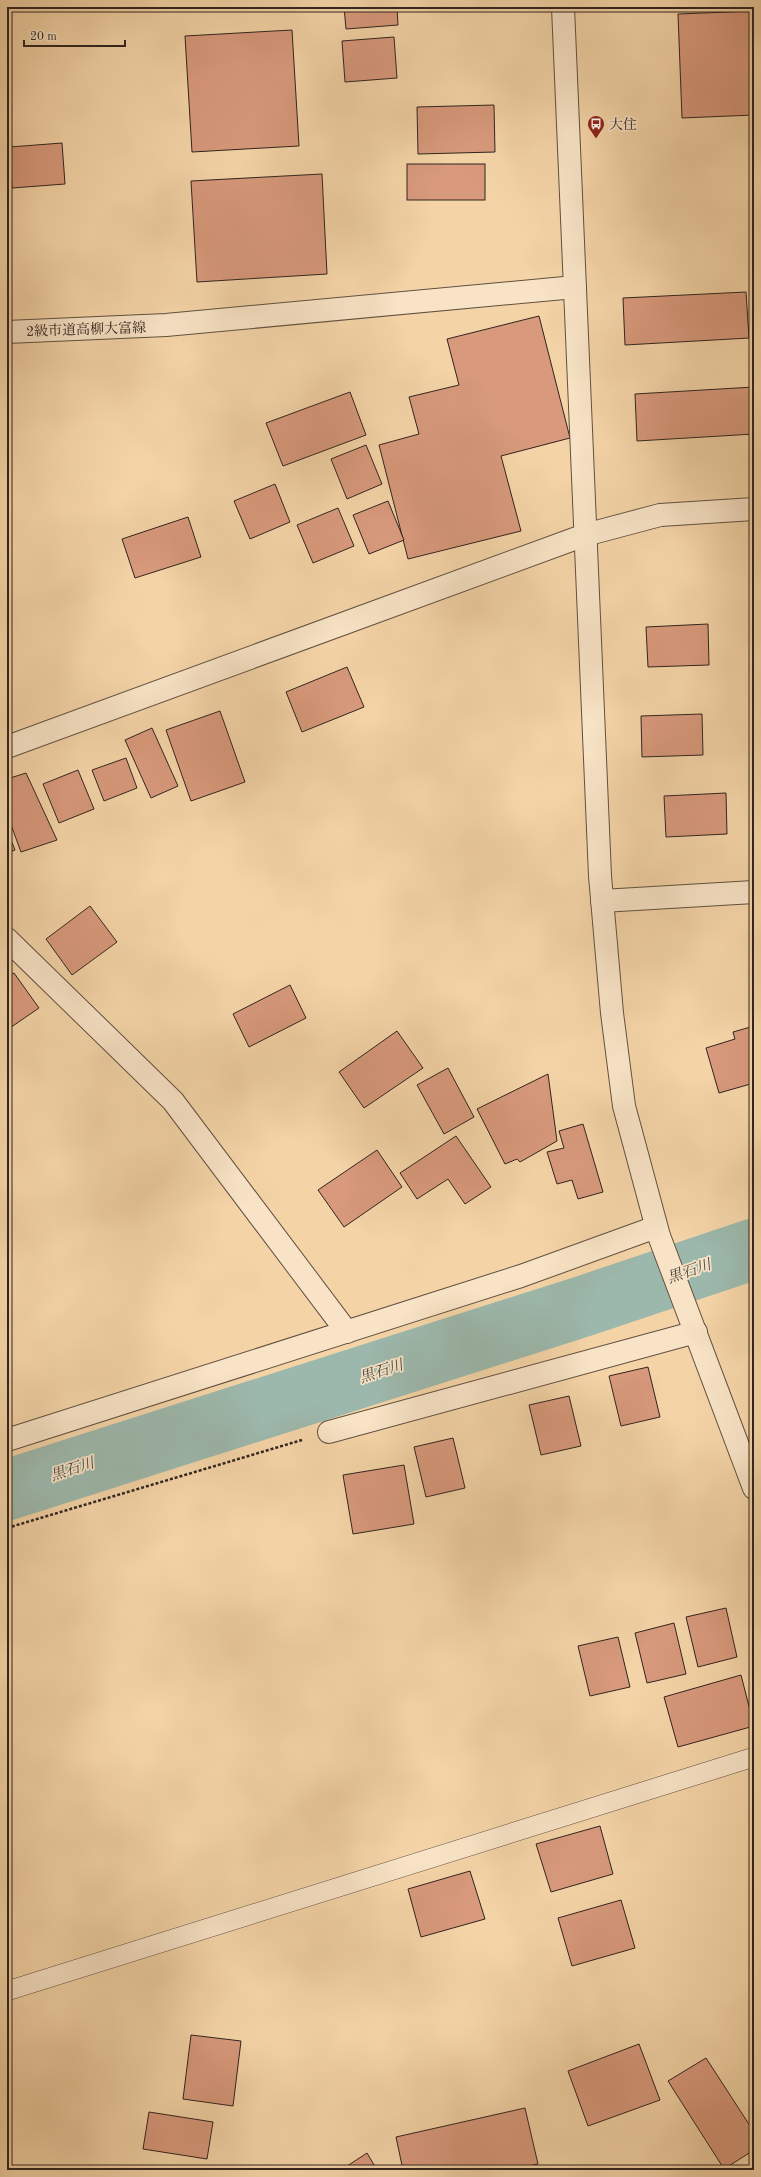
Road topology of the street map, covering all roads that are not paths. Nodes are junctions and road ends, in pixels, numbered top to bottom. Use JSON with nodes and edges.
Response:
{"nodes":[{"id":1,"x":563,"y":7,"type":"edge"},
{"id":2,"x":575,"y":287,"type":"junction"},
{"id":3,"x":7,"y":332,"type":"edge"},
{"id":4,"x":754,"y":509,"type":"edge"},
{"id":5,"x":585,"y":535,"type":"junction"},
{"id":6,"x":7,"y":747,"type":"edge"},
{"id":7,"x":754,"y":892,"type":"edge"},
{"id":8,"x":602,"y":901,"type":"junction"},
{"id":9,"x":7,"y":939,"type":"edge"},
{"id":10,"x":657,"y":1231,"type":"junction"},
{"id":11,"x":347,"y":1332,"type":"junction"},
{"id":12,"x":696,"y":1332,"type":"junction"},
{"id":13,"x":329,"y":1432,"type":"road end"},
{"id":14,"x":7,"y":1440,"type":"edge"},
{"id":15,"x":754,"y":1488,"type":"edge"},
{"id":16,"x":754,"y":1757,"type":"edge"},
{"id":17,"x":7,"y":1991,"type":"edge"}],
"edges":[{"from":1,"to":2,"type":"street"},
{"from":2,"to":3,"type":"street","name":"2級市道高柳大富線"},
{"from":2,"to":5,"type":"street"},
{"from":4,"to":5,"type":"street"},
{"from":5,"to":6,"type":"street"},
{"from":5,"to":8,"type":"street"},
{"from":7,"to":8,"type":"street"},
{"from":8,"to":10,"type":"street"},
{"from":9,"to":11,"type":"street"},
{"from":10,"to":11,"type":"street"},
{"from":10,"to":12,"type":"street"},
{"from":11,"to":14,"type":"street"},
{"from":12,"to":13,"type":"street"},
{"from":12,"to":15,"type":"street"},
{"from":16,"to":17,"type":"lane"}]}
